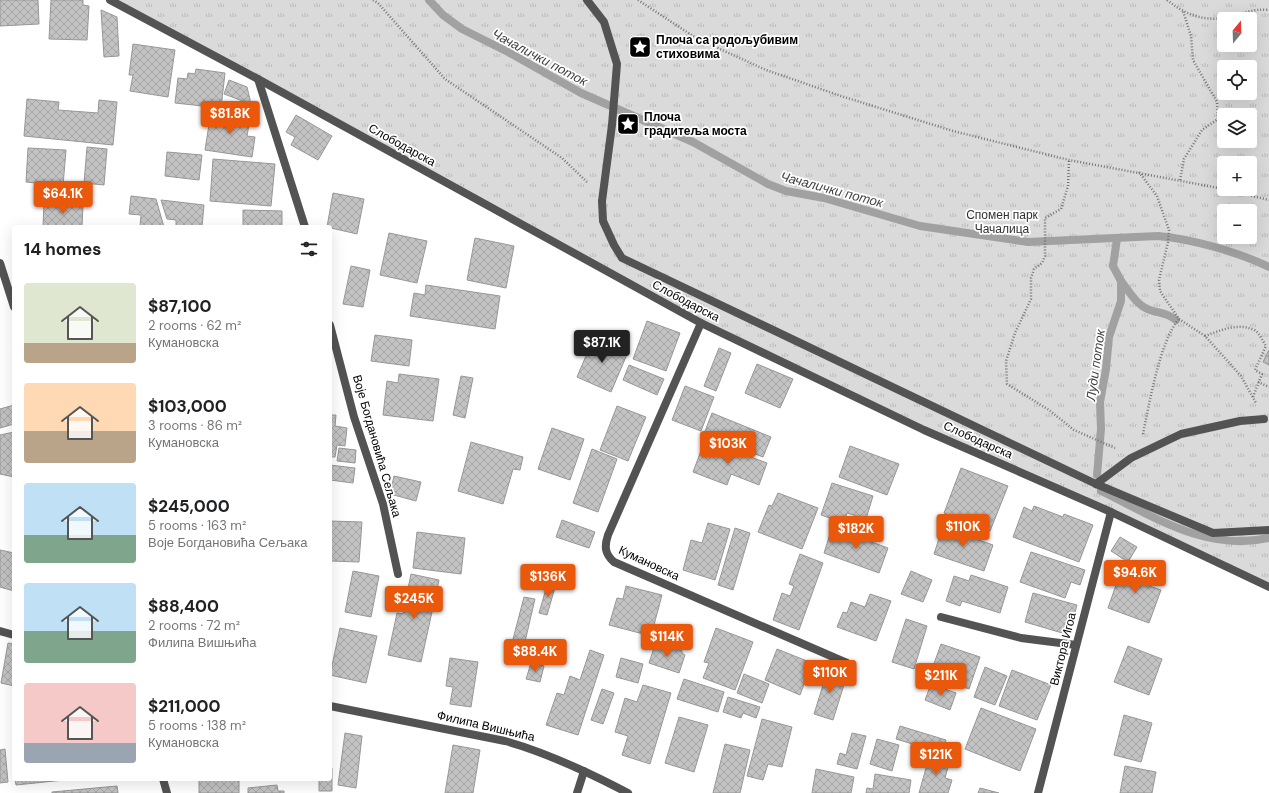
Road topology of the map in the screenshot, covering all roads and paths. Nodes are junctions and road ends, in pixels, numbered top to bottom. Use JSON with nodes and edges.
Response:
{"nodes":[{"id":1,"x":110,"y":0,"type":"edge"},
{"id":2,"x":373,"y":0,"type":"edge"},
{"id":3,"x":587,"y":0,"type":"edge"},
{"id":4,"x":638,"y":0,"type":"edge"},
{"id":5,"x":1167,"y":0,"type":"edge"},
{"id":6,"x":1269,"y":10,"type":"edge"},
{"id":7,"x":1183,"y":11,"type":"junction"},
{"id":8,"x":258,"y":79,"type":"junction"},
{"id":9,"x":1069,"y":160,"type":"junction"},
{"id":10,"x":1139,"y":172,"type":"junction"},
{"id":11,"x":1180,"y":180,"type":"junction"},
{"id":12,"x":1217,"y":188,"type":"edge"},
{"id":13,"x":1253,"y":196,"type":"edge"},
{"id":14,"x":603,"y":197,"type":"junction"},
{"id":15,"x":1269,"y":200,"type":"edge"},
{"id":16,"x":304,"y":225,"type":"edge"},
{"id":17,"x":0,"y":263,"type":"edge"},
{"id":18,"x":12,"y":302,"type":"edge"},
{"id":19,"x":1179,"y":319,"type":"junction"},
{"id":20,"x":701,"y":323,"type":"junction"},
{"id":21,"x":332,"y":333,"type":"edge"},
{"id":22,"x":1204,"y":336,"type":"junction"},
{"id":23,"x":1267,"y":346,"type":"edge"},
{"id":24,"x":1258,"y":382,"type":"junction"},
{"id":25,"x":1269,"y":387,"type":"edge"},
{"id":26,"x":1253,"y":397,"type":"junction"},
{"id":27,"x":1264,"y":419,"type":"joint"},
{"id":28,"x":1108,"y":444,"type":"dead end"},
{"id":29,"x":1139,"y":454,"type":"junction"},
{"id":30,"x":1096,"y":484,"type":"junction"},
{"id":31,"x":1110,"y":512,"type":"junction"},
{"id":32,"x":1269,"y":530,"type":"edge"},
{"id":33,"x":398,"y":574,"type":"dead end"},
{"id":34,"x":1269,"y":587,"type":"edge"},
{"id":35,"x":941,"y":617,"type":"dead end"},
{"id":36,"x":0,"y":631,"type":"edge"},
{"id":37,"x":12,"y":634,"type":"edge"},
{"id":38,"x":1076,"y":645,"type":"junction"},
{"id":39,"x":847,"y":663,"type":"dead end"},
{"id":40,"x":332,"y":706,"type":"edge"},
{"id":41,"x":584,"y":771,"type":"junction"},
{"id":42,"x":164,"y":781,"type":"edge"},
{"id":43,"x":167,"y":793,"type":"edge"},
{"id":44,"x":577,"y":793,"type":"edge"},
{"id":45,"x":628,"y":793,"type":"edge"},
{"id":46,"x":1038,"y":793,"type":"edge"}],
"edges":[{"from":1,"to":8,"type":"street","name":"Слободарска"},
{"from":2,"to":14,"type":"path"},
{"from":3,"to":14,"type":"street"},
{"from":4,"to":9,"type":"path"},
{"from":5,"to":7,"type":"path"},
{"from":6,"to":7,"type":"path"},
{"from":7,"to":11,"type":"path"},
{"from":8,"to":16,"type":"street"},
{"from":8,"to":20,"type":"street","name":"Слободарска"},
{"from":9,"to":10,"type":"path"},
{"from":9,"to":28,"type":"path"},
{"from":10,"to":11,"type":"path"},
{"from":10,"to":19,"type":"path"},
{"from":11,"to":12,"type":"path"},
{"from":13,"to":15,"type":"path"},
{"from":14,"to":30,"type":"street"},
{"from":17,"to":18,"type":"street"},
{"from":19,"to":22,"type":"path"},
{"from":19,"to":29,"type":"path"},
{"from":20,"to":31,"type":"street","name":"Слободарска"},
{"from":20,"to":39,"type":"street","name":"Кумановска"},
{"from":21,"to":33,"type":"street","name":"Воје Богдановића Сељака"},
{"from":22,"to":23,"type":"path"},
{"from":22,"to":26,"type":"path"},
{"from":23,"to":24,"type":"path"},
{"from":24,"to":25,"type":"path"},
{"from":24,"to":26,"type":"path"},
{"from":26,"to":27,"type":"path"},
{"from":27,"to":29,"type":"street"},
{"from":29,"to":30,"type":"street"},
{"from":30,"to":32,"type":"street"},
{"from":31,"to":34,"type":"street","name":"Слободарска"},
{"from":31,"to":38,"type":"street","name":"Виктора Игоа"},
{"from":35,"to":38,"type":"street"},
{"from":36,"to":37,"type":"street"},
{"from":38,"to":46,"type":"street","name":"Виктора Игоа"},
{"from":40,"to":41,"type":"street","name":"Филипа Вишњића"},
{"from":41,"to":44,"type":"street"},
{"from":41,"to":45,"type":"street","name":"Филипа Вишњића"},
{"from":42,"to":43,"type":"street"}]}
